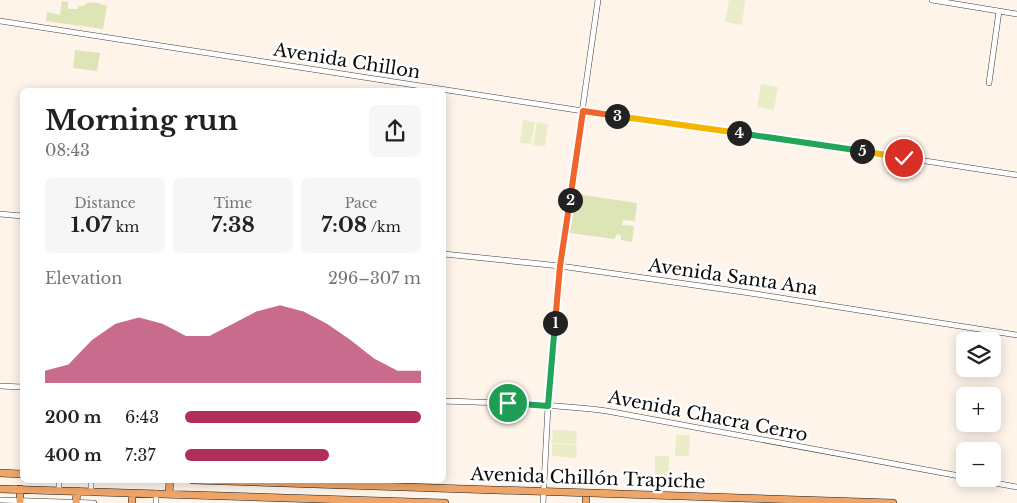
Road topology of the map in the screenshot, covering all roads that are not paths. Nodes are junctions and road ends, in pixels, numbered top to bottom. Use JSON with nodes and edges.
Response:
{"nodes":[{"id":1,"x":598,"y":0,"type":"edge"},
{"id":2,"x":932,"y":0,"type":"edge"},
{"id":3,"x":999,"y":11,"type":"junction"},
{"id":4,"x":1017,"y":14,"type":"edge"},
{"id":5,"x":0,"y":21,"type":"edge"},
{"id":6,"x":988,"y":83,"type":"dead end"},
{"id":7,"x":434,"y":88,"type":"edge"},
{"id":8,"x":446,"y":90,"type":"edge"},
{"id":9,"x":583,"y":111,"type":"junction"},
{"id":10,"x":1017,"y":175,"type":"edge"},
{"id":11,"x":0,"y":214,"type":"edge"},
{"id":12,"x":20,"y":216,"type":"edge"},
{"id":13,"x":446,"y":254,"type":"edge"},
{"id":14,"x":560,"y":266,"type":"junction"},
{"id":15,"x":1017,"y":335,"type":"edge"},
{"id":16,"x":0,"y":386,"type":"edge"},
{"id":17,"x":20,"y":387,"type":"edge"},
{"id":18,"x":446,"y":402,"type":"edge"},
{"id":19,"x":548,"y":406,"type":"junction"},
{"id":20,"x":0,"y":473,"type":"edge"},
{"id":21,"x":20,"y":474,"type":"edge"},
{"id":22,"x":956,"y":475,"type":"edge"},
{"id":23,"x":59,"y":483,"type":"edge"},
{"id":24,"x":91,"y":483,"type":"edge"},
{"id":25,"x":170,"y":483,"type":"edge"},
{"id":26,"x":212,"y":483,"type":"edge"},
{"id":27,"x":282,"y":483,"type":"joint"},
{"id":28,"x":1001,"y":484,"type":"edge"},
{"id":29,"x":409,"y":487,"type":"junction"},
{"id":30,"x":1017,"y":487,"type":"edge"},
{"id":31,"x":442,"y":488,"type":"junction"},
{"id":32,"x":0,"y":489,"type":"edge"},
{"id":33,"x":20,"y":489,"type":"junction"},
{"id":34,"x":58,"y":491,"type":"junction"},
{"id":35,"x":77,"y":491,"type":"junction"},
{"id":36,"x":91,"y":492,"type":"junction"},
{"id":37,"x":544,"y":492,"type":"junction"},
{"id":38,"x":132,"y":493,"type":"junction"},
{"id":39,"x":156,"y":493,"type":"junction"},
{"id":40,"x":586,"y":493,"type":"junction"},
{"id":41,"x":170,"y":494,"type":"junction"},
{"id":42,"x":636,"y":494,"type":"junction"},
{"id":43,"x":212,"y":495,"type":"junction"},
{"id":44,"x":281,"y":498,"type":"junction"},
{"id":45,"x":232,"y":499,"type":"edge"},
{"id":46,"x":0,"y":500,"type":"edge"},
{"id":47,"x":726,"y":500,"type":"edge"},
{"id":48,"x":20,"y":501,"type":"junction"},
{"id":49,"x":309,"y":501,"type":"edge"},
{"id":50,"x":408,"y":502,"type":"junction"},
{"id":51,"x":57,"y":503,"type":"edge"},
{"id":52,"x":76,"y":503,"type":"edge"},
{"id":53,"x":91,"y":503,"type":"edge"},
{"id":54,"x":132,"y":503,"type":"edge"},
{"id":55,"x":156,"y":503,"type":"edge"},
{"id":56,"x":443,"y":503,"type":"edge"},
{"id":57,"x":543,"y":503,"type":"edge"},
{"id":58,"x":586,"y":503,"type":"edge"},
{"id":59,"x":636,"y":503,"type":"edge"},
{"id":60,"x":893,"y":503,"type":"edge"}],
"edges":[{"from":1,"to":9,"type":"street"},
{"from":2,"to":3,"type":"street"},
{"from":3,"to":4,"type":"street"},
{"from":3,"to":6,"type":"street"},
{"from":5,"to":7,"type":"street","name":"Avenida Chillon"},
{"from":8,"to":9,"type":"street","name":"Avenida Chillon"},
{"from":9,"to":10,"type":"street","name":"Avenida Chillon"},
{"from":9,"to":14,"type":"street"},
{"from":11,"to":12,"type":"street"},
{"from":13,"to":14,"type":"street","name":"Avenida Santa Ana"},
{"from":14,"to":15,"type":"street","name":"Avenida Santa Ana"},
{"from":14,"to":19,"type":"street"},
{"from":16,"to":17,"type":"street"},
{"from":18,"to":19,"type":"street","name":"Avenida Chacra Cerro"},
{"from":19,"to":22,"type":"street","name":"Avenida Chacra Cerro"},
{"from":19,"to":37,"type":"street"},
{"from":20,"to":21,"type":"main road"},
{"from":23,"to":34,"type":"street"},
{"from":24,"to":36,"type":"street"},
{"from":25,"to":41,"type":"main road"},
{"from":26,"to":43,"type":"main road"},
{"from":27,"to":29,"type":"main road","name":"Avenida Chillón Trapiche"},
{"from":27,"to":44,"type":"main road"},
{"from":28,"to":30,"type":"street"},
{"from":29,"to":31,"type":"main road","name":"Avenida Chillón Trapiche"},
{"from":29,"to":50,"type":"main road"},
{"from":31,"to":37,"type":"main road","name":"Avenida Chillón Trapiche"},
{"from":31,"to":56,"type":"main road"},
{"from":32,"to":33,"type":"main road"},
{"from":33,"to":34,"type":"main road"},
{"from":33,"to":48,"type":"main road"},
{"from":34,"to":35,"type":"main road"},
{"from":35,"to":36,"type":"main road"},
{"from":35,"to":52,"type":"main road"},
{"from":36,"to":38,"type":"main road"},
{"from":37,"to":40,"type":"main road","name":"Avenida Chillón Trapiche"},
{"from":37,"to":57,"type":"street"},
{"from":38,"to":39,"type":"main road"},
{"from":38,"to":54,"type":"main road"},
{"from":39,"to":41,"type":"main road"},
{"from":39,"to":55,"type":"street"},
{"from":40,"to":42,"type":"main road","name":"Avenida Chillón Trapiche"},
{"from":40,"to":58,"type":"main road"},
{"from":41,"to":43,"type":"main road"},
{"from":42,"to":47,"type":"main road","name":"Avenida Chillón Trapiche"},
{"from":42,"to":59,"type":"main road"},
{"from":43,"to":45,"type":"main road"},
{"from":44,"to":45,"type":"main road"},
{"from":44,"to":49,"type":"main road"},
{"from":46,"to":48,"type":"street"},
{"from":47,"to":60,"type":"main road","name":"Avenida Chillón Trapiche"},
{"from":48,"to":51,"type":"street"},
{"from":49,"to":50,"type":"main road"},
{"from":50,"to":56,"type":"main road"},
{"from":51,"to":52,"type":"street"},
{"from":52,"to":53,"type":"street"}]}
